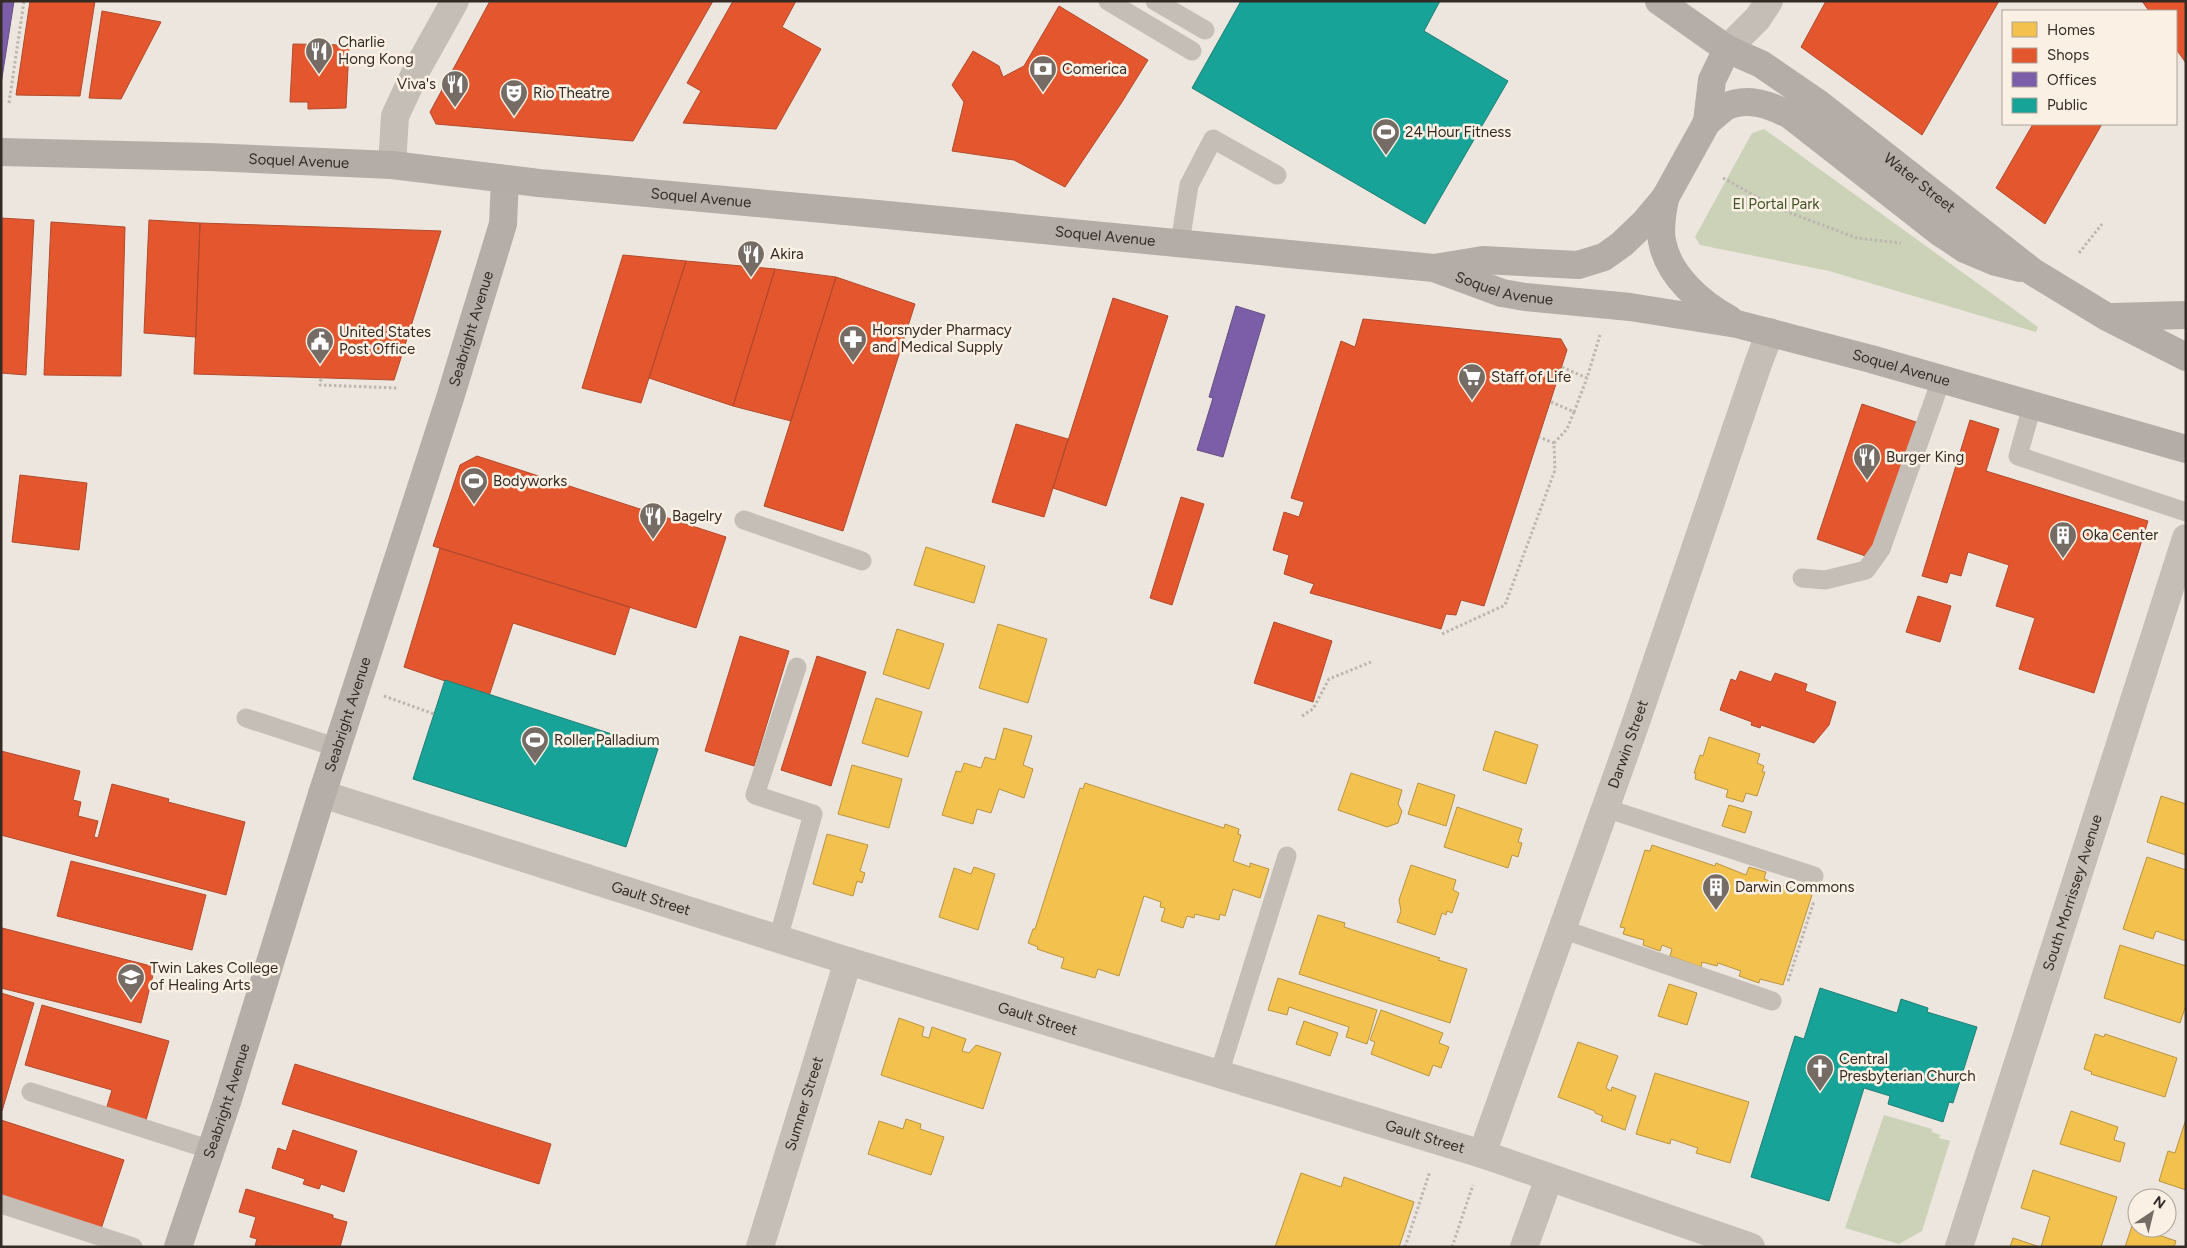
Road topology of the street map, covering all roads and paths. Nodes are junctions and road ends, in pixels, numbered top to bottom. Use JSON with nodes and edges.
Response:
{"nodes":[{"id":1,"x":24,"y":1,"type":"edge"},
{"id":2,"x":455,"y":1,"type":"edge"},
{"id":3,"x":1108,"y":1,"type":"edge"},
{"id":4,"x":1154,"y":1,"type":"edge"},
{"id":5,"x":1659,"y":1,"type":"edge"},
{"id":6,"x":1769,"y":1,"type":"edge"},
{"id":7,"x":1205,"y":30,"type":"dead end"},
{"id":8,"x":1726,"y":49,"type":"junction"},
{"id":9,"x":1192,"y":51,"type":"dead end"},
{"id":10,"x":9,"y":103,"type":"dead end"},
{"id":11,"x":1707,"y":122,"type":"junction"},
{"id":12,"x":1,"y":152,"type":"edge"},
{"id":13,"x":392,"y":165,"type":"junction"},
{"id":14,"x":1277,"y":175,"type":"dead end"},
{"id":15,"x":1723,"y":178,"type":"dead end"},
{"id":16,"x":505,"y":180,"type":"junction"},
{"id":17,"x":1665,"y":198,"type":"junction"},
{"id":18,"x":2102,"y":224,"type":"dead end"},
{"id":19,"x":1180,"y":243,"type":"junction"},
{"id":20,"x":1903,"y":244,"type":"dead end"},
{"id":21,"x":2079,"y":254,"type":"dead end"},
{"id":22,"x":1434,"y":268,"type":"junction"},
{"id":23,"x":2034,"y":272,"type":"junction"},
{"id":24,"x":2186,"y":315,"type":"edge"},
{"id":25,"x":2107,"y":317,"type":"junction"},
{"id":26,"x":1737,"y":324,"type":"junction"},
{"id":27,"x":1770,"y":332,"type":"junction"},
{"id":28,"x":1600,"y":335,"type":"dead end"},
{"id":29,"x":2186,"y":357,"type":"edge"},
{"id":30,"x":1562,"y":367,"type":"dead end"},
{"id":31,"x":321,"y":378,"type":"dead end"},
{"id":32,"x":1587,"y":378,"type":"junction"},
{"id":33,"x":1941,"y":380,"type":"junction"},
{"id":34,"x":397,"y":388,"type":"dead end"},
{"id":35,"x":1550,"y":402,"type":"dead end"},
{"id":36,"x":2032,"y":406,"type":"junction"},
{"id":37,"x":1574,"y":412,"type":"junction"},
{"id":38,"x":1539,"y":437,"type":"dead end"},
{"id":39,"x":1554,"y":443,"type":"junction"},
{"id":40,"x":2186,"y":449,"type":"edge"},
{"id":41,"x":2186,"y":512,"type":"edge"},
{"id":42,"x":744,"y":520,"type":"dead end"},
{"id":43,"x":2186,"y":538,"type":"edge"},
{"id":44,"x":862,"y":561,"type":"dead end"},
{"id":45,"x":1802,"y":578,"type":"dead end"},
{"id":46,"x":2179,"y":579,"type":"edge"},
{"id":47,"x":1442,"y":634,"type":"dead end"},
{"id":48,"x":1371,"y":662,"type":"dead end"},
{"id":49,"x":797,"y":667,"type":"dead end"},
{"id":50,"x":384,"y":696,"type":"dead end"},
{"id":51,"x":434,"y":714,"type":"dead end"},
{"id":52,"x":1302,"y":716,"type":"dead end"},
{"id":53,"x":246,"y":718,"type":"dead end"},
{"id":54,"x":338,"y":748,"type":"junction"},
{"id":55,"x":322,"y":794,"type":"junction"},
{"id":56,"x":1605,"y":808,"type":"junction"},
{"id":57,"x":1288,"y":856,"type":"dead end"},
{"id":58,"x":1814,"y":876,"type":"joint"},
{"id":59,"x":1562,"y":929,"type":"junction"},
{"id":60,"x":778,"y":939,"type":"junction"},
{"id":61,"x":848,"y":962,"type":"junction"},
{"id":62,"x":1772,"y":1000,"type":"joint"},
{"id":63,"x":1219,"y":1074,"type":"junction"},
{"id":64,"x":30,"y":1092,"type":"dead end"},
{"id":65,"x":211,"y":1150,"type":"junction"},
{"id":66,"x":1482,"y":1154,"type":"junction"},
{"id":67,"x":1430,"y":1171,"type":"dead end"},
{"id":68,"x":1549,"y":1178,"type":"junction"},
{"id":69,"x":1473,"y":1186,"type":"dead end"},
{"id":70,"x":1,"y":1204,"type":"edge"},
{"id":71,"x":133,"y":1247,"type":"edge"},
{"id":72,"x":178,"y":1247,"type":"edge"},
{"id":73,"x":760,"y":1247,"type":"edge"},
{"id":74,"x":1405,"y":1247,"type":"edge"},
{"id":75,"x":1452,"y":1247,"type":"edge"},
{"id":76,"x":1524,"y":1247,"type":"edge"},
{"id":77,"x":1751,"y":1247,"type":"edge"},
{"id":78,"x":1959,"y":1247,"type":"edge"}],
"edges":[{"from":1,"to":10,"type":"path"},
{"from":2,"to":13,"type":"street"},
{"from":3,"to":9,"type":"lane"},
{"from":4,"to":7,"type":"lane"},
{"from":5,"to":8,"type":"main road","name":"Water Street"},
{"from":6,"to":8,"type":"street"},
{"from":8,"to":11,"type":"main road"},
{"from":8,"to":23,"type":"main road","name":"Water Street"},
{"from":11,"to":17,"type":"main road"},
{"from":11,"to":23,"type":"main road"},
{"from":12,"to":13,"type":"main road","name":"Soquel Avenue"},
{"from":13,"to":16,"type":"main road","name":"Soquel Avenue"},
{"from":14,"to":19,"type":"lane"},
{"from":15,"to":20,"type":"path"},
{"from":16,"to":19,"type":"main road","name":"Soquel Avenue"},
{"from":16,"to":54,"type":"main road","name":"Seabright Avenue"},
{"from":17,"to":22,"type":"main road"},
{"from":17,"to":26,"type":"main road"},
{"from":18,"to":21,"type":"path"},
{"from":19,"to":22,"type":"main road","name":"Soquel Avenue"},
{"from":22,"to":26,"type":"main road","name":"Soquel Avenue"},
{"from":23,"to":25,"type":"main road","name":"Water Street"},
{"from":24,"to":25,"type":"main road"},
{"from":25,"to":29,"type":"main road","name":"Water Street"},
{"from":26,"to":27,"type":"main road","name":"Soquel Avenue"},
{"from":27,"to":33,"type":"main road","name":"Soquel Avenue"},
{"from":27,"to":56,"type":"street","name":"Darwin Street"},
{"from":28,"to":32,"type":"path"},
{"from":30,"to":32,"type":"path"},
{"from":31,"to":34,"type":"path"},
{"from":32,"to":37,"type":"path"},
{"from":33,"to":36,"type":"main road","name":"Soquel Avenue"},
{"from":33,"to":45,"type":"lane"},
{"from":35,"to":37,"type":"path"},
{"from":36,"to":40,"type":"main road","name":"Soquel Avenue"},
{"from":36,"to":41,"type":"lane"},
{"from":37,"to":39,"type":"path"},
{"from":38,"to":39,"type":"path"},
{"from":39,"to":47,"type":"path"},
{"from":42,"to":44,"type":"lane"},
{"from":43,"to":46,"type":"street","name":"South Morrissey Avenue"},
{"from":46,"to":78,"type":"street","name":"South Morrissey Avenue"},
{"from":48,"to":52,"type":"path"},
{"from":49,"to":60,"type":"lane"},
{"from":50,"to":51,"type":"path"},
{"from":53,"to":54,"type":"lane"},
{"from":54,"to":55,"type":"main road","name":"Seabright Avenue"},
{"from":55,"to":60,"type":"street","name":"Gault Street"},
{"from":55,"to":65,"type":"main road","name":"Seabright Avenue"},
{"from":56,"to":58,"type":"lane"},
{"from":56,"to":59,"type":"street","name":"Darwin Street"},
{"from":57,"to":63,"type":"lane"},
{"from":58,"to":62,"type":"path"},
{"from":59,"to":62,"type":"lane"},
{"from":59,"to":66,"type":"street","name":"Darwin Street"},
{"from":60,"to":61,"type":"street","name":"Gault Street"},
{"from":61,"to":63,"type":"street","name":"Gault Street"},
{"from":61,"to":73,"type":"street","name":"Sumner Street"},
{"from":63,"to":66,"type":"street","name":"Gault Street"},
{"from":64,"to":65,"type":"lane"},
{"from":65,"to":72,"type":"main road","name":"Seabright Avenue"},
{"from":66,"to":68,"type":"street","name":"Gault Street"},
{"from":67,"to":74,"type":"path"},
{"from":68,"to":76,"type":"street"},
{"from":68,"to":77,"type":"street","name":"Gault Street"},
{"from":69,"to":75,"type":"path"},
{"from":70,"to":71,"type":"lane"}]}
